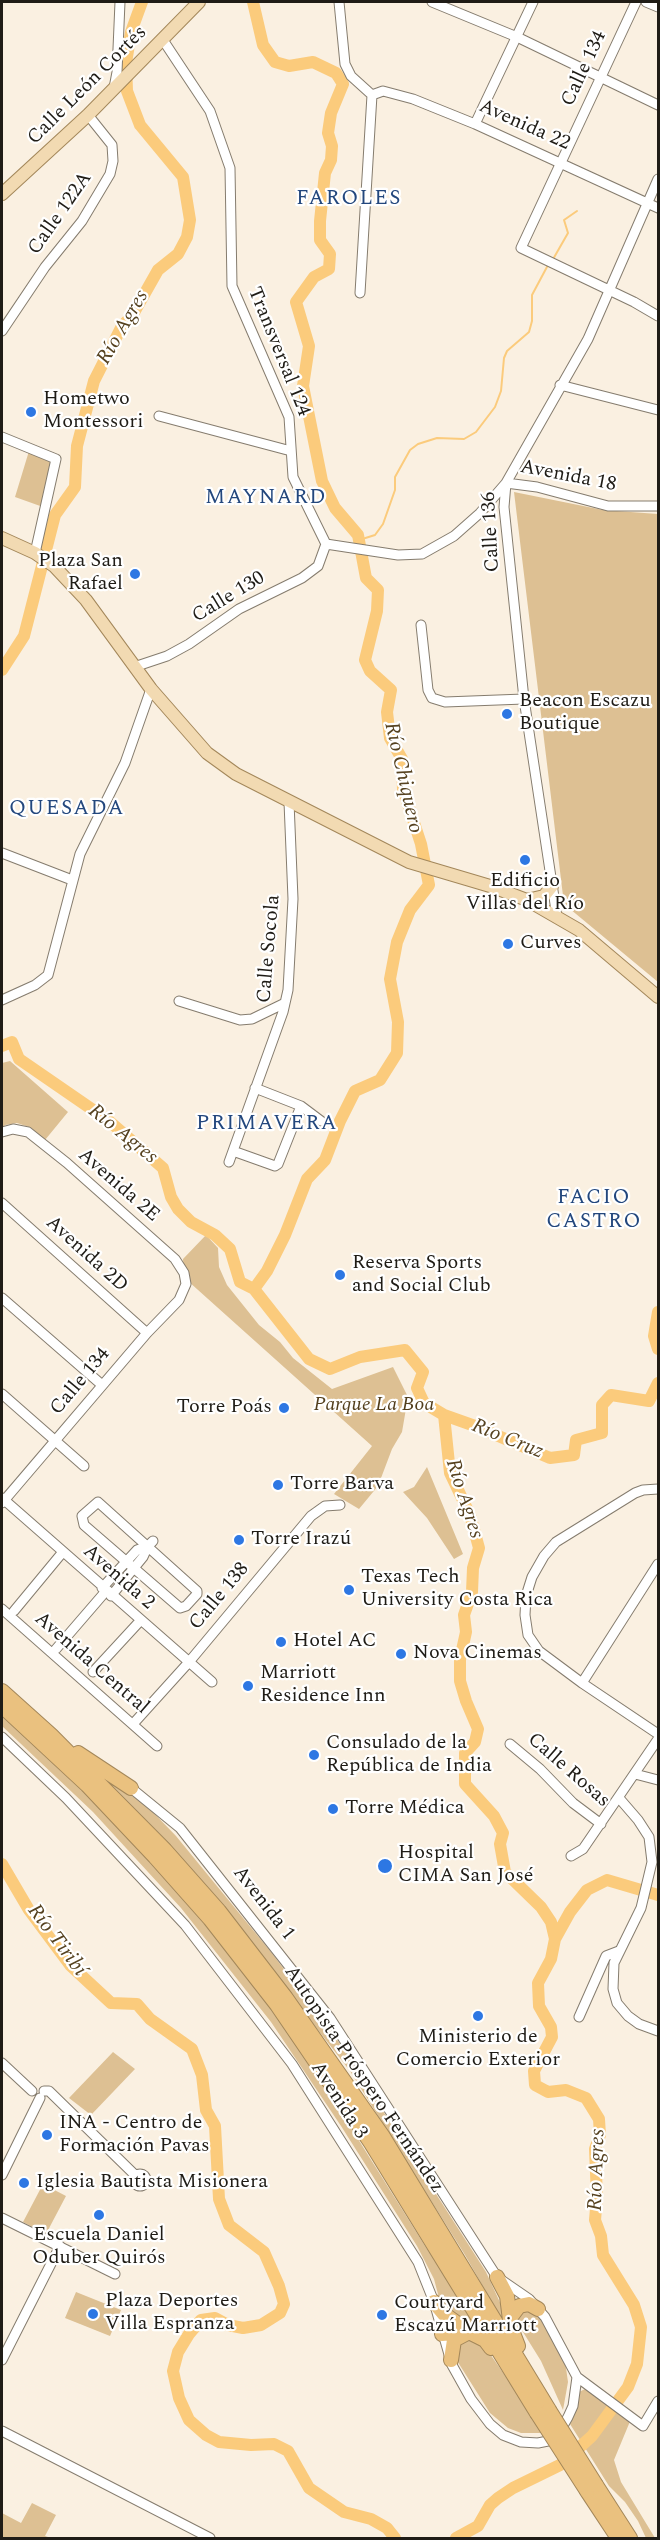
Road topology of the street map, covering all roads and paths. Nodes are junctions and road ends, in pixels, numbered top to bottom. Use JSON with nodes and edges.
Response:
{"nodes":[{"id":1,"x":120,"y":2,"type":"edge"},
{"id":2,"x":198,"y":2,"type":"edge"},
{"id":3,"x":339,"y":2,"type":"edge"},
{"id":4,"x":432,"y":2,"type":"edge"},
{"id":5,"x":533,"y":2,"type":"edge"},
{"id":6,"x":636,"y":2,"type":"edge"},
{"id":7,"x":646,"y":2,"type":"edge"},
{"id":8,"x":658,"y":7,"type":"edge"},
{"id":9,"x":518,"y":37,"type":"junction"},
{"id":10,"x":163,"y":40,"type":"junction"},
{"id":11,"x":602,"y":78,"type":"junction"},
{"id":12,"x":117,"y":87,"type":"junction"},
{"id":13,"x":372,"y":95,"type":"junction"},
{"id":14,"x":658,"y":105,"type":"edge"},
{"id":15,"x":88,"y":115,"type":"junction"},
{"id":16,"x":475,"y":124,"type":"junction"},
{"id":17,"x":562,"y":163,"type":"junction"},
{"id":18,"x":658,"y":179,"type":"edge"},
{"id":19,"x":2,"y":194,"type":"edge"},
{"id":20,"x":648,"y":203,"type":"junction"},
{"id":21,"x":658,"y":208,"type":"edge"},
{"id":22,"x":608,"y":290,"type":"junction"},
{"id":23,"x":360,"y":293,"type":"dead end"},
{"id":24,"x":658,"y":316,"type":"edge"},
{"id":25,"x":2,"y":331,"type":"edge"},
{"id":26,"x":560,"y":385,"type":"junction"},
{"id":27,"x":658,"y":410,"type":"edge"},
{"id":28,"x":159,"y":416,"type":"dead end"},
{"id":29,"x":2,"y":437,"type":"edge"},
{"id":30,"x":291,"y":451,"type":"junction"},
{"id":31,"x":506,"y":483,"type":"junction"},
{"id":32,"x":489,"y":502,"type":"junction"},
{"id":33,"x":658,"y":506,"type":"edge"},
{"id":34,"x":504,"y":507,"type":"junction"},
{"id":35,"x":2,"y":538,"type":"edge"},
{"id":36,"x":326,"y":544,"type":"junction"},
{"id":37,"x":38,"y":555,"type":"junction"},
{"id":38,"x":421,"y":625,"type":"dead end"},
{"id":39,"x":134,"y":667,"type":"junction"},
{"id":40,"x":152,"y":689,"type":"junction"},
{"id":41,"x":524,"y":699,"type":"junction"},
{"id":42,"x":289,"y":802,"type":"junction"},
{"id":43,"x":2,"y":853,"type":"edge"},
{"id":44,"x":72,"y":880,"type":"junction"},
{"id":45,"x":552,"y":886,"type":"junction"},
{"id":46,"x":527,"y":900,"type":"junction"},
{"id":47,"x":557,"y":917,"type":"junction"},
{"id":48,"x":658,"y":997,"type":"edge"},
{"id":49,"x":2,"y":1000,"type":"edge"},
{"id":50,"x":179,"y":1001,"type":"dead end"},
{"id":51,"x":285,"y":1003,"type":"junction"},
{"id":52,"x":255,"y":1088,"type":"junction"},
{"id":53,"x":301,"y":1106,"type":"junction"},
{"id":54,"x":321,"y":1120,"type":"dead end"},
{"id":55,"x":2,"y":1131,"type":"edge"},
{"id":56,"x":233,"y":1151,"type":"junction"},
{"id":57,"x":229,"y":1162,"type":"dead end"},
{"id":58,"x":2,"y":1203,"type":"edge"},
{"id":59,"x":186,"y":1284,"type":"joint"},
{"id":60,"x":2,"y":1298,"type":"edge"},
{"id":61,"x":147,"y":1333,"type":"junction"},
{"id":62,"x":102,"y":1385,"type":"junction"},
{"id":63,"x":2,"y":1394,"type":"edge"},
{"id":64,"x":55,"y":1440,"type":"junction"},
{"id":65,"x":84,"y":1466,"type":"dead end"},
{"id":66,"x":658,"y":1489,"type":"edge"},
{"id":67,"x":2,"y":1500,"type":"edge"},
{"id":68,"x":340,"y":1505,"type":"dead end"},
{"id":69,"x":150,"y":1544,"type":"junction"},
{"id":70,"x":62,"y":1553,"type":"junction"},
{"id":71,"x":126,"y":1561,"type":"junction"},
{"id":72,"x":658,"y":1564,"type":"edge"},
{"id":73,"x":134,"y":1568,"type":"junction"},
{"id":74,"x":106,"y":1592,"type":"junction"},
{"id":75,"x":2,"y":1609,"type":"edge"},
{"id":76,"x":14,"y":1611,"type":"dead end"},
{"id":77,"x":140,"y":1621,"type":"junction"},
{"id":78,"x":56,"y":1649,"type":"dead end"},
{"id":79,"x":189,"y":1662,"type":"junction"},
{"id":80,"x":93,"y":1672,"type":"dead end"},
{"id":81,"x":212,"y":1682,"type":"dead end"},
{"id":82,"x":582,"y":1683,"type":"junction"},
{"id":83,"x":2,"y":1691,"type":"edge"},
{"id":84,"x":2,"y":1706,"type":"edge"},
{"id":85,"x":133,"y":1724,"type":"junction"},
{"id":86,"x":51,"y":1734,"type":"junction"},
{"id":87,"x":658,"y":1734,"type":"edge"},
{"id":88,"x":2,"y":1737,"type":"edge"},
{"id":89,"x":658,"y":1739,"type":"edge"},
{"id":90,"x":510,"y":1744,"type":"dead end"},
{"id":91,"x":157,"y":1746,"type":"dead end"},
{"id":92,"x":635,"y":1774,"type":"junction"},
{"id":93,"x":658,"y":1780,"type":"edge"},
{"id":94,"x":131,"y":1788,"type":"joint"},
{"id":95,"x":619,"y":1798,"type":"junction"},
{"id":96,"x":601,"y":1824,"type":"junction"},
{"id":97,"x":571,"y":1856,"type":"dead end"},
{"id":98,"x":619,"y":1951,"type":"junction"},
{"id":99,"x":579,"y":2017,"type":"dead end"},
{"id":100,"x":658,"y":2031,"type":"edge"},
{"id":101,"x":2,"y":2063,"type":"edge"},
{"id":102,"x":42,"y":2095,"type":"junction"},
{"id":103,"x":2,"y":2175,"type":"edge"},
{"id":104,"x":136,"y":2176,"type":"dead end"},
{"id":105,"x":2,"y":2218,"type":"edge"},
{"id":106,"x":60,"y":2246,"type":"junction"},
{"id":107,"x":115,"y":2274,"type":"dead end"},
{"id":108,"x":497,"y":2277,"type":"junction"},
{"id":109,"x":434,"y":2302,"type":"junction"},
{"id":110,"x":538,"y":2309,"type":"junction"},
{"id":111,"x":510,"y":2318,"type":"junction"},
{"id":112,"x":469,"y":2332,"type":"junction"},
{"id":113,"x":442,"y":2334,"type":"junction"},
{"id":114,"x":2,"y":2360,"type":"edge"},
{"id":115,"x":450,"y":2360,"type":"junction"},
{"id":116,"x":577,"y":2378,"type":"junction"},
{"id":117,"x":594,"y":2391,"type":"junction"},
{"id":118,"x":575,"y":2394,"type":"junction"},
{"id":119,"x":658,"y":2401,"type":"edge"},
{"id":120,"x":540,"y":2406,"type":"junction"},
{"id":121,"x":2,"y":2431,"type":"edge"},
{"id":122,"x":591,"y":2488,"type":"junction"},
{"id":123,"x":210,"y":2538,"type":"edge"},
{"id":124,"x":618,"y":2538,"type":"edge"},
{"id":125,"x":630,"y":2538,"type":"edge"}],
"edges":[{"from":1,"to":12,"type":"street"},
{"from":2,"to":10,"type":"main road","name":"Calle León Cortés"},
{"from":3,"to":13,"type":"street"},
{"from":4,"to":9,"type":"street"},
{"from":5,"to":9,"type":"street"},
{"from":6,"to":11,"type":"street","name":"Calle 134"},
{"from":7,"to":8,"type":"street"},
{"from":9,"to":11,"type":"street"},
{"from":9,"to":16,"type":"street"},
{"from":10,"to":12,"type":"main road","name":"Calle León Cortés"},
{"from":10,"to":30,"type":"street","name":"Transversal 124"},
{"from":11,"to":14,"type":"street"},
{"from":11,"to":17,"type":"street","name":"Calle 134"},
{"from":12,"to":15,"type":"main road","name":"Calle León Cortés"},
{"from":13,"to":16,"type":"street","name":"Avenida 22"},
{"from":13,"to":23,"type":"street"},
{"from":15,"to":19,"type":"main road","name":"Calle León Cortés"},
{"from":15,"to":25,"type":"street","name":"Calle 122A"},
{"from":16,"to":17,"type":"street","name":"Avenida 22"},
{"from":17,"to":20,"type":"street","name":"Avenida 22"},
{"from":17,"to":22,"type":"street","name":"Calle 134"},
{"from":18,"to":20,"type":"street","name":"Calle 136"},
{"from":20,"to":21,"type":"street","name":"Avenida 22"},
{"from":20,"to":22,"type":"street","name":"Calle 136"},
{"from":22,"to":24,"type":"street"},
{"from":22,"to":26,"type":"street","name":"Calle 136"},
{"from":26,"to":27,"type":"street"},
{"from":26,"to":31,"type":"street","name":"Calle 136"},
{"from":28,"to":30,"type":"street"},
{"from":29,"to":37,"type":"street"},
{"from":30,"to":36,"type":"street","name":"Transversal 124"},
{"from":31,"to":32,"type":"street"},
{"from":31,"to":33,"type":"street","name":"Avenida 18"},
{"from":31,"to":34,"type":"street","name":"Calle 136"},
{"from":32,"to":34,"type":"street"},
{"from":32,"to":36,"type":"street"},
{"from":34,"to":41,"type":"street","name":"Calle 136"},
{"from":35,"to":37,"type":"main road"},
{"from":36,"to":39,"type":"street","name":"Calle 130"},
{"from":37,"to":39,"type":"main road"},
{"from":38,"to":41,"type":"street"},
{"from":39,"to":40,"type":"main road"},
{"from":40,"to":42,"type":"main road"},
{"from":40,"to":44,"type":"street"},
{"from":41,"to":45,"type":"street","name":"Calle 136"},
{"from":42,"to":46,"type":"main road"},
{"from":42,"to":51,"type":"street","name":"Calle Socola"},
{"from":43,"to":44,"type":"street"},
{"from":44,"to":49,"type":"street"},
{"from":45,"to":46,"type":"main road"},
{"from":45,"to":47,"type":"street","name":"Calle 136"},
{"from":46,"to":47,"type":"main road"},
{"from":47,"to":48,"type":"main road"},
{"from":50,"to":51,"type":"street"},
{"from":51,"to":52,"type":"street","name":"Calle Socola"},
{"from":52,"to":53,"type":"street"},
{"from":52,"to":56,"type":"street","name":"Calle Socola"},
{"from":53,"to":54,"type":"street"},
{"from":53,"to":56,"type":"street"},
{"from":55,"to":59,"type":"street","name":"Avenida 2E"},
{"from":56,"to":57,"type":"street","name":"Calle Socola"},
{"from":58,"to":61,"type":"street","name":"Avenida 2D"},
{"from":59,"to":61,"type":"street","name":"Calle 134"},
{"from":60,"to":62,"type":"street"},
{"from":61,"to":62,"type":"street","name":"Calle 134"},
{"from":62,"to":64,"type":"street","name":"Calle 134"},
{"from":63,"to":64,"type":"street"},
{"from":64,"to":65,"type":"street"},
{"from":64,"to":67,"type":"street","name":"Calle 134"},
{"from":66,"to":82,"type":"street"},
{"from":67,"to":70,"type":"street","name":"Avenida 2"},
{"from":68,"to":79,"type":"street","name":"Calle 138"},
{"from":69,"to":71,"type":"street"},
{"from":69,"to":71,"type":"street"},
{"from":69,"to":73,"type":"street"},
{"from":69,"to":73,"type":"street"},
{"from":70,"to":74,"type":"street","name":"Avenida 2"},
{"from":70,"to":76,"type":"street"},
{"from":71,"to":73,"type":"street"},
{"from":71,"to":74,"type":"street"},
{"from":72,"to":82,"type":"street"},
{"from":73,"to":74,"type":"street"},
{"from":74,"to":77,"type":"street","name":"Avenida 2"},
{"from":74,"to":78,"type":"street"},
{"from":75,"to":85,"type":"street","name":"Avenida Central"},
{"from":77,"to":79,"type":"street","name":"Avenida 2"},
{"from":77,"to":80,"type":"street"},
{"from":79,"to":81,"type":"street","name":"Avenida 2"},
{"from":79,"to":85,"type":"street","name":"Calle 138"},
{"from":82,"to":87,"type":"street"},
{"from":83,"to":86,"type":"highway","name":"Autopista Próspero Fernández"},
{"from":84,"to":120,"type":"highway","name":"Autopista Próspero Fernández"},
{"from":85,"to":91,"type":"street","name":"Avenida Central"},
{"from":86,"to":94,"type":"highway"},
{"from":86,"to":120,"type":"highway","name":"Autopista Próspero Fernández"},
{"from":88,"to":109,"type":"street","name":"Avenida 3"},
{"from":89,"to":92,"type":"street"},
{"from":90,"to":96,"type":"street","name":"Calle Rosas"},
{"from":92,"to":93,"type":"street"},
{"from":92,"to":95,"type":"street"},
{"from":94,"to":108,"type":"street","name":"Avenida 1"},
{"from":95,"to":96,"type":"street"},
{"from":95,"to":98,"type":"street"},
{"from":96,"to":97,"type":"street"},
{"from":98,"to":99,"type":"street"},
{"from":98,"to":100,"type":"street"},
{"from":101,"to":102,"type":"street"},
{"from":102,"to":103,"type":"street"},
{"from":102,"to":104,"type":"street"},
{"from":105,"to":106,"type":"street"},
{"from":106,"to":107,"type":"street"},
{"from":106,"to":114,"type":"street"},
{"from":108,"to":110,"type":"street","name":"Avenida 1"},
{"from":108,"to":111,"type":"highway"},
{"from":109,"to":112,"type":"highway"},
{"from":109,"to":113,"type":"street","name":"Avenida 3"},
{"from":110,"to":111,"type":"highway"},
{"from":110,"to":116,"type":"street","name":"Avenida 1"},
{"from":111,"to":120,"type":"highway"},
{"from":112,"to":113,"type":"highway"},
{"from":112,"to":115,"type":"highway"},
{"from":112,"to":120,"type":"highway"},
{"from":113,"to":115,"type":"street","name":"Avenida 3"},
{"from":115,"to":118,"type":"street","name":"Avenida 3"},
{"from":116,"to":117,"type":"street"},
{"from":116,"to":118,"type":"street","name":"Avenida 3"},
{"from":117,"to":118,"type":"street"},
{"from":117,"to":119,"type":"street"},
{"from":120,"to":122,"type":"highway","name":"Autopista Próspero Fernández","bridge":true},
{"from":121,"to":123,"type":"street"},
{"from":122,"to":124,"type":"highway","name":"Autopista Próspero Fernández"},
{"from":122,"to":125,"type":"highway","name":"Autopista Próspero Fernández"}]}
